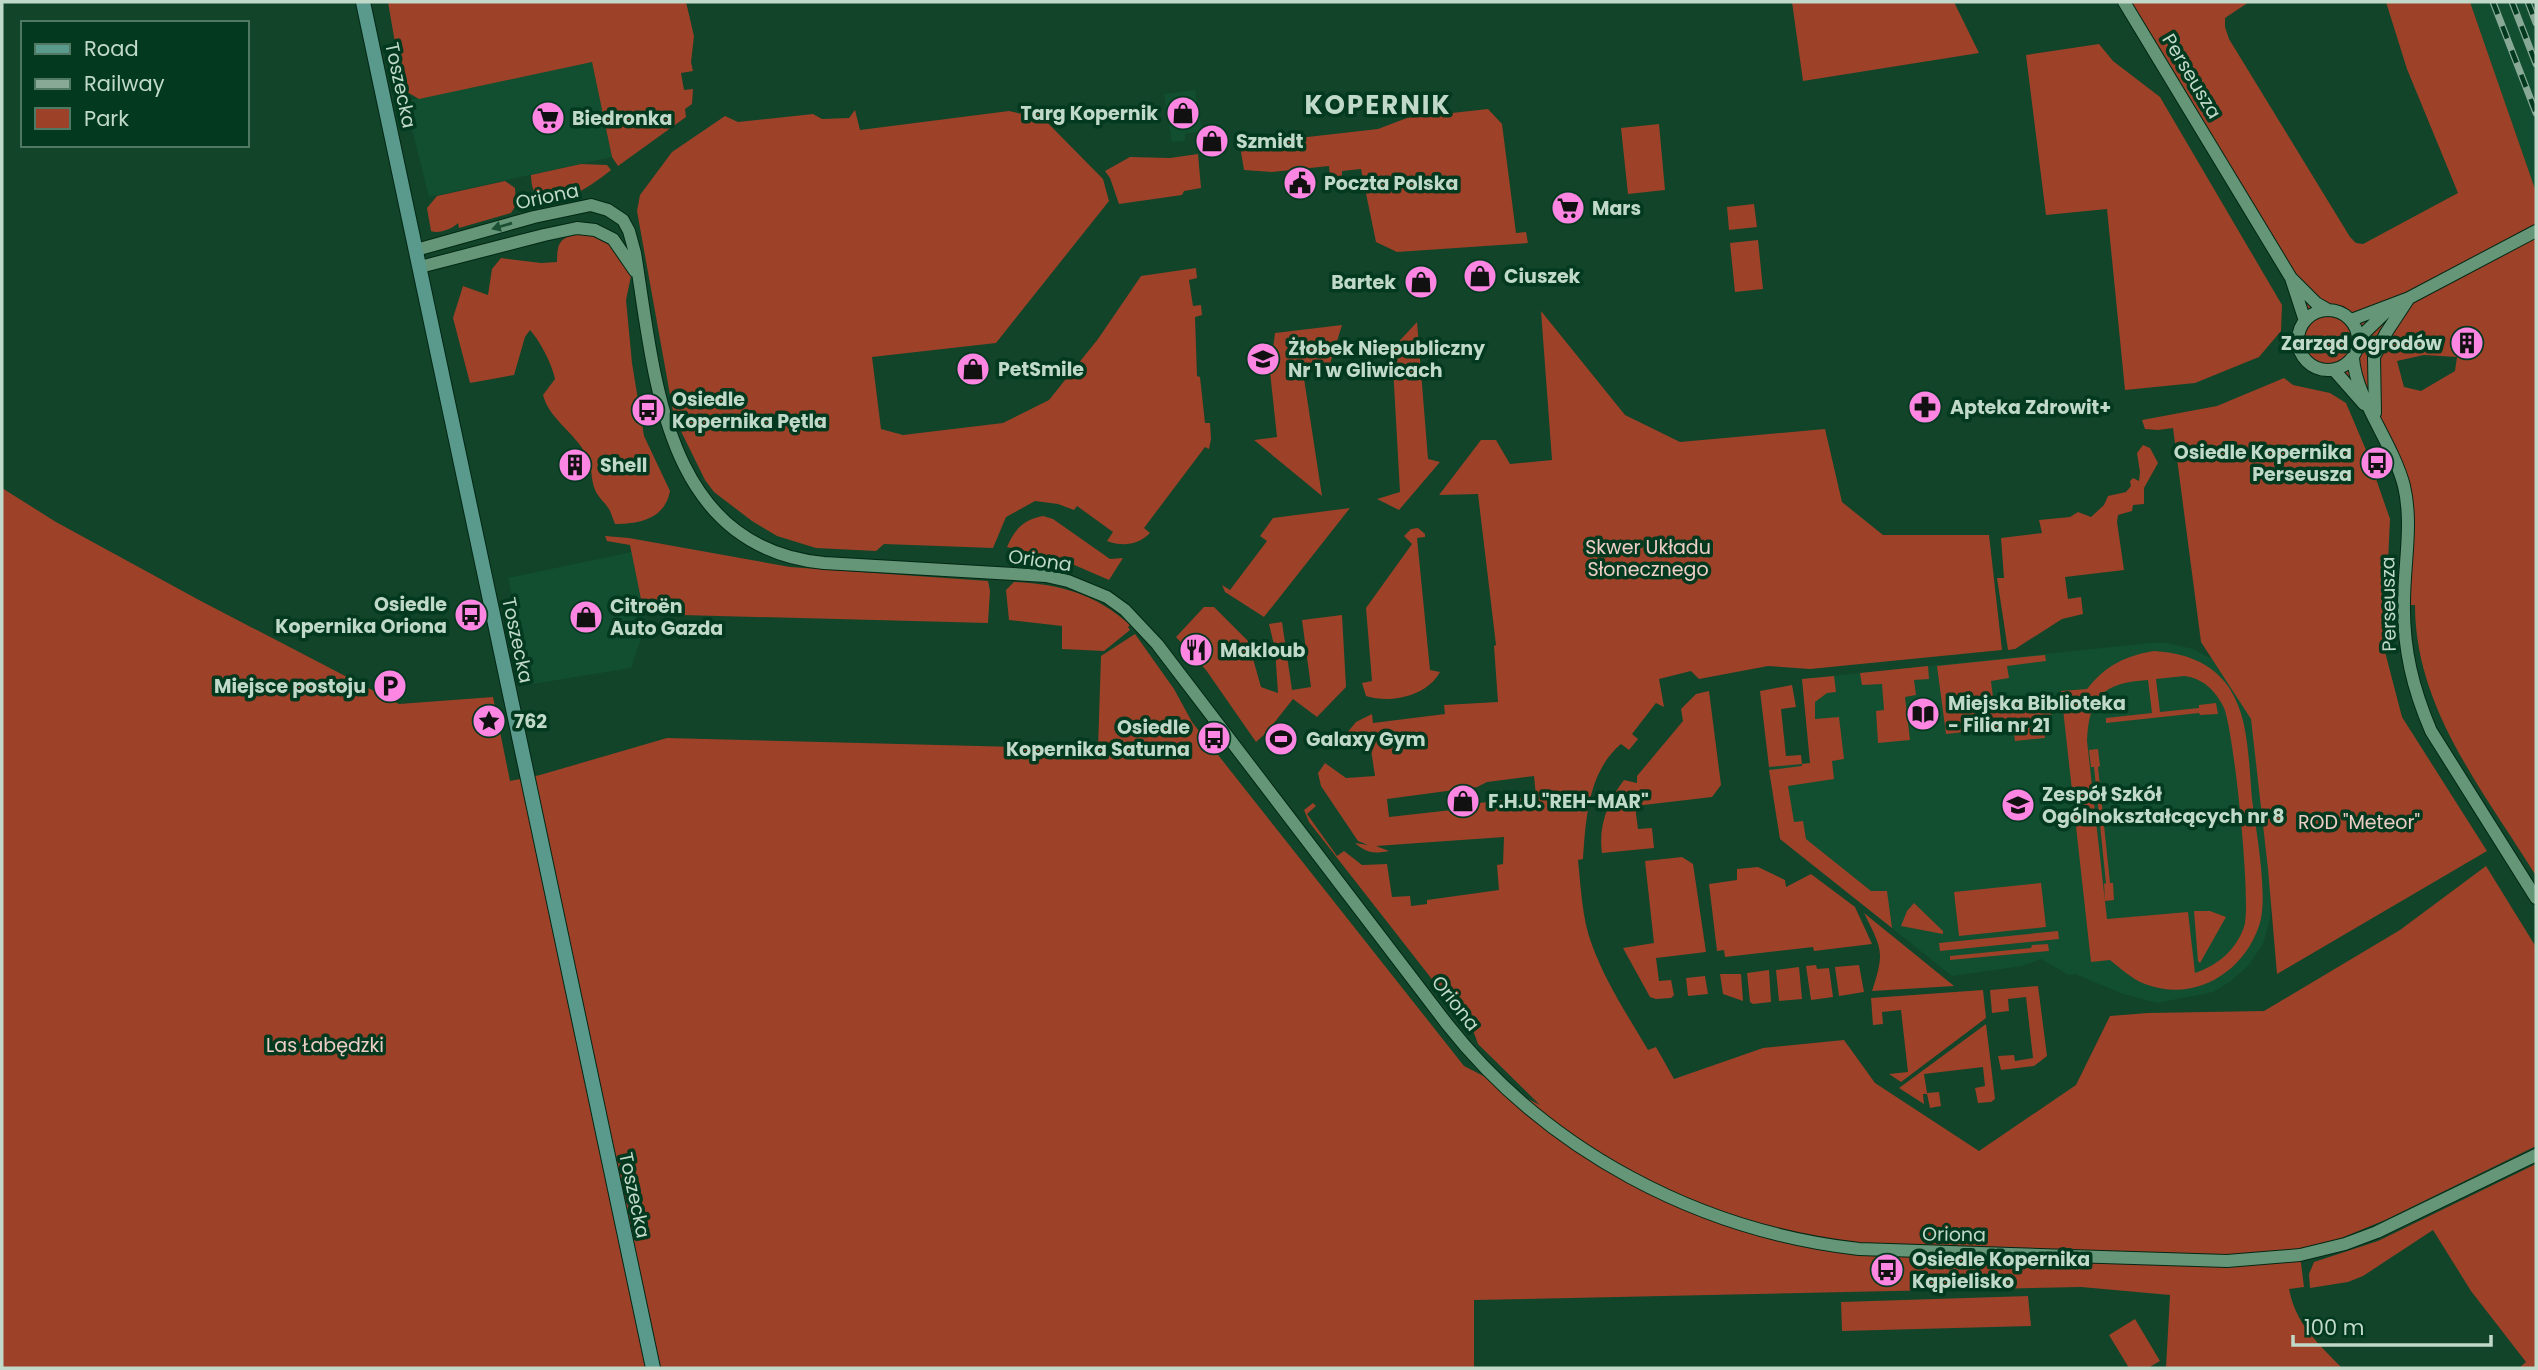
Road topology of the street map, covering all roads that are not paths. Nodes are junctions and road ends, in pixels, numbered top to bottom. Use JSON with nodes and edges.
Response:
{"nodes":[{"id":1,"x":363,"y":2,"type":"edge"},
{"id":2,"x":2124,"y":2,"type":"edge"},
{"id":3,"x":599,"y":207,"type":"junction"},
{"id":4,"x":616,"y":215,"type":"junction"},
{"id":5,"x":534,"y":217,"type":"junction"},
{"id":6,"x":604,"y":225,"type":"junction"},
{"id":7,"x":588,"y":229,"type":"junction"},
{"id":8,"x":2536,"y":232,"type":"edge"},
{"id":9,"x":544,"y":235,"type":"junction"},
{"id":10,"x":613,"y":239,"type":"junction"},
{"id":11,"x":416,"y":250,"type":"junction"},
{"id":12,"x":419,"y":267,"type":"junction"},
{"id":13,"x":2291,"y":278,"type":"junction"},
{"id":14,"x":639,"y":281,"type":"junction"},
{"id":15,"x":2410,"y":298,"type":"junction"},
{"id":16,"x":2391,"y":307,"type":"junction"},
{"id":17,"x":2328,"y":310,"type":"junction"},
{"id":18,"x":2351,"y":320,"type":"junction"},
{"id":19,"x":2305,"y":321,"type":"junction"},
{"id":20,"x":2358,"y":339,"type":"junction"},
{"id":21,"x":2353,"y":358,"type":"junction"},
{"id":22,"x":2334,"y":370,"type":"junction"},
{"id":23,"x":2373,"y":416,"type":"junction"},
{"id":24,"x":2536,"y":898,"type":"edge"},
{"id":25,"x":2536,"y":1155,"type":"edge"},
{"id":26,"x":653,"y":1368,"type":"edge"}],
"edges":[{"from":1,"to":11,"type":"main road","name":"Toszecka"},
{"from":2,"to":13,"type":"street","name":"Perseusza"},
{"from":3,"to":4,"type":"street","name":"Oriona"},
{"from":3,"to":5,"type":"street","name":"Oriona"},
{"from":3,"to":6,"type":"street"},
{"from":4,"to":6,"type":"street"},
{"from":4,"to":14,"type":"street","name":"Oriona"},
{"from":5,"to":9,"type":"street"},
{"from":5,"to":11,"type":"street","name":"Oriona","one_way":true},
{"from":6,"to":7,"type":"street"},
{"from":6,"to":10,"type":"street"},
{"from":7,"to":9,"type":"street","name":"Oriona"},
{"from":7,"to":10,"type":"street","name":"Oriona"},
{"from":8,"to":15,"type":"street"},
{"from":9,"to":12,"type":"street","name":"Oriona"},
{"from":10,"to":14,"type":"street","name":"Oriona"},
{"from":11,"to":12,"type":"main road","name":"Toszecka"},
{"from":12,"to":26,"type":"main road","name":"Toszecka"},
{"from":13,"to":17,"type":"street","name":"Perseusza"},
{"from":13,"to":19,"type":"street","name":"Perseusza"},
{"from":14,"to":25,"type":"street","name":"Oriona"},
{"from":15,"to":16,"type":"street"},
{"from":15,"to":23,"type":"street"},
{"from":16,"to":18,"type":"street"},
{"from":16,"to":20,"type":"street"},
{"from":17,"to":18,"type":"street"},
{"from":17,"to":19,"type":"street"},
{"from":18,"to":20,"type":"street"},
{"from":19,"to":22,"type":"street"},
{"from":20,"to":21,"type":"street"},
{"from":21,"to":22,"type":"street"},
{"from":21,"to":23,"type":"street","name":"Perseusza"},
{"from":22,"to":23,"type":"street","name":"Perseusza"},
{"from":23,"to":24,"type":"street","name":"Perseusza"}]}
